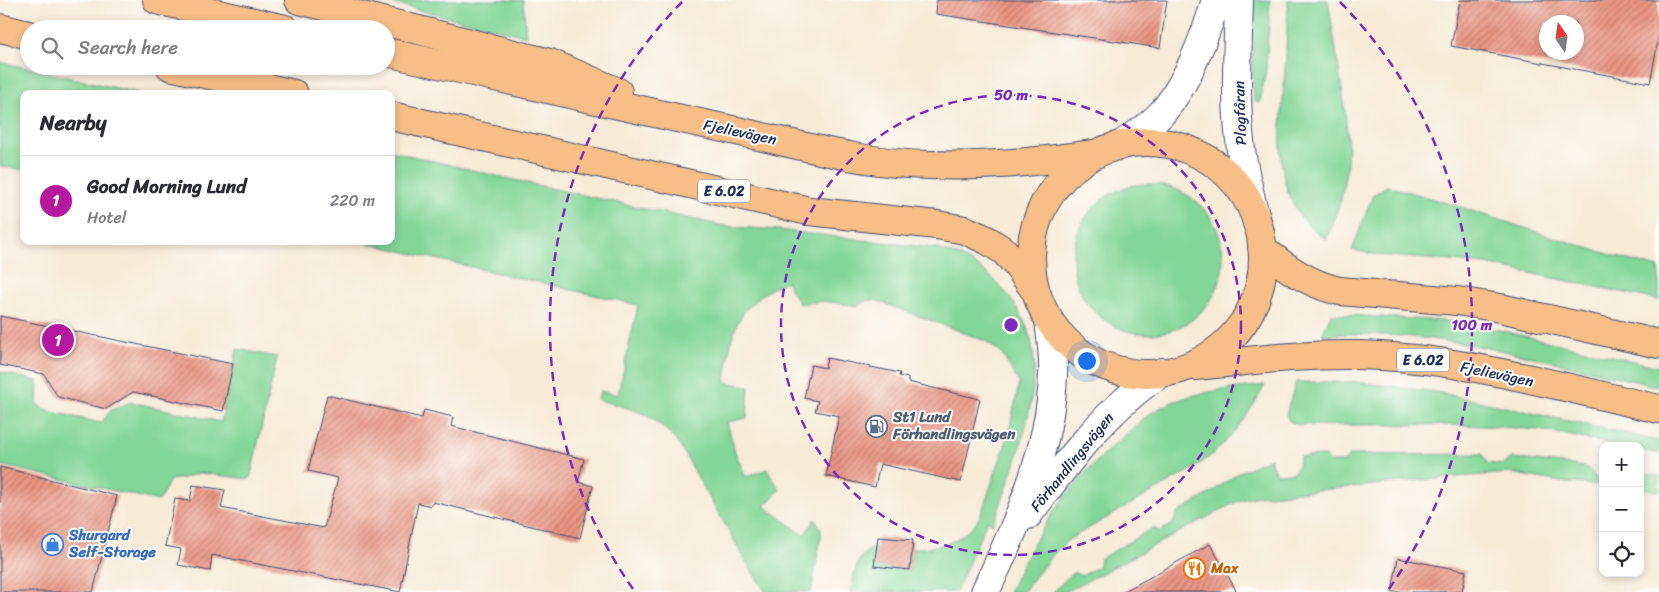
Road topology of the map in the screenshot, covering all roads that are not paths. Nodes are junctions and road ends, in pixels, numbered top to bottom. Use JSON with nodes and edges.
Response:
{"nodes":[{"id":1,"x":157,"y":0,"type":"edge"},
{"id":2,"x":299,"y":0,"type":"edge"},
{"id":3,"x":1216,"y":0,"type":"edge"},
{"id":4,"x":1239,"y":0,"type":"edge"},
{"id":5,"x":245,"y":20,"type":"edge"},
{"id":6,"x":379,"y":20,"type":"edge"},
{"id":7,"x":395,"y":24,"type":"edge"},
{"id":8,"x":0,"y":28,"type":"edge"},
{"id":9,"x":20,"y":33,"type":"edge"},
{"id":10,"x":395,"y":54,"type":"edge"},
{"id":11,"x":210,"y":75,"type":"edge"},
{"id":12,"x":276,"y":90,"type":"edge"},
{"id":13,"x":395,"y":117,"type":"edge"},
{"id":14,"x":684,"y":120,"type":"junction"},
{"id":15,"x":1109,"y":149,"type":"junction"},
{"id":16,"x":1260,"y":236,"type":"junction"},
{"id":17,"x":1036,"y":292,"type":"junction"},
{"id":18,"x":1049,"y":320,"type":"junction"},
{"id":19,"x":1659,"y":344,"type":"edge"},
{"id":20,"x":1173,"y":370,"type":"junction"},
{"id":21,"x":1659,"y":409,"type":"edge"},
{"id":22,"x":1011,"y":538,"type":"junction"},
{"id":23,"x":985,"y":592,"type":"edge"}],
"edges":[{"from":1,"to":5,"type":"main road"},
{"from":2,"to":6,"type":"main road"},
{"from":3,"to":15,"type":"street"},
{"from":4,"to":16,"type":"street","name":"Plogfåran"},
{"from":7,"to":14,"type":"main road"},
{"from":8,"to":9,"type":"main road"},
{"from":10,"to":14,"type":"main road","name":"Fjelievägen"},
{"from":11,"to":12,"type":"main road"},
{"from":13,"to":17,"type":"main road","name":"Fjelievägen","number":"E 6.02"},
{"from":14,"to":15,"type":"main road","name":"Fjelievägen"},
{"from":15,"to":16,"type":"main road","name":"Fjelievägen"},
{"from":15,"to":17,"type":"main road","name":"Fjelievägen"},
{"from":16,"to":19,"type":"main road","name":"Fjelievägen"},
{"from":16,"to":20,"type":"main road","name":"Fjelievägen"},
{"from":17,"to":18,"type":"main road","name":"Fjelievägen"},
{"from":18,"to":20,"type":"main road","name":"Fjelievägen"},
{"from":18,"to":22,"type":"street","name":"Förhandlingsvägen"},
{"from":20,"to":21,"type":"main road","name":"Fjelievägen","number":"E 6.02"},
{"from":20,"to":22,"type":"street","name":"Förhandlingsvägen"},
{"from":22,"to":23,"type":"street","name":"Förhandlingsvägen"}]}
